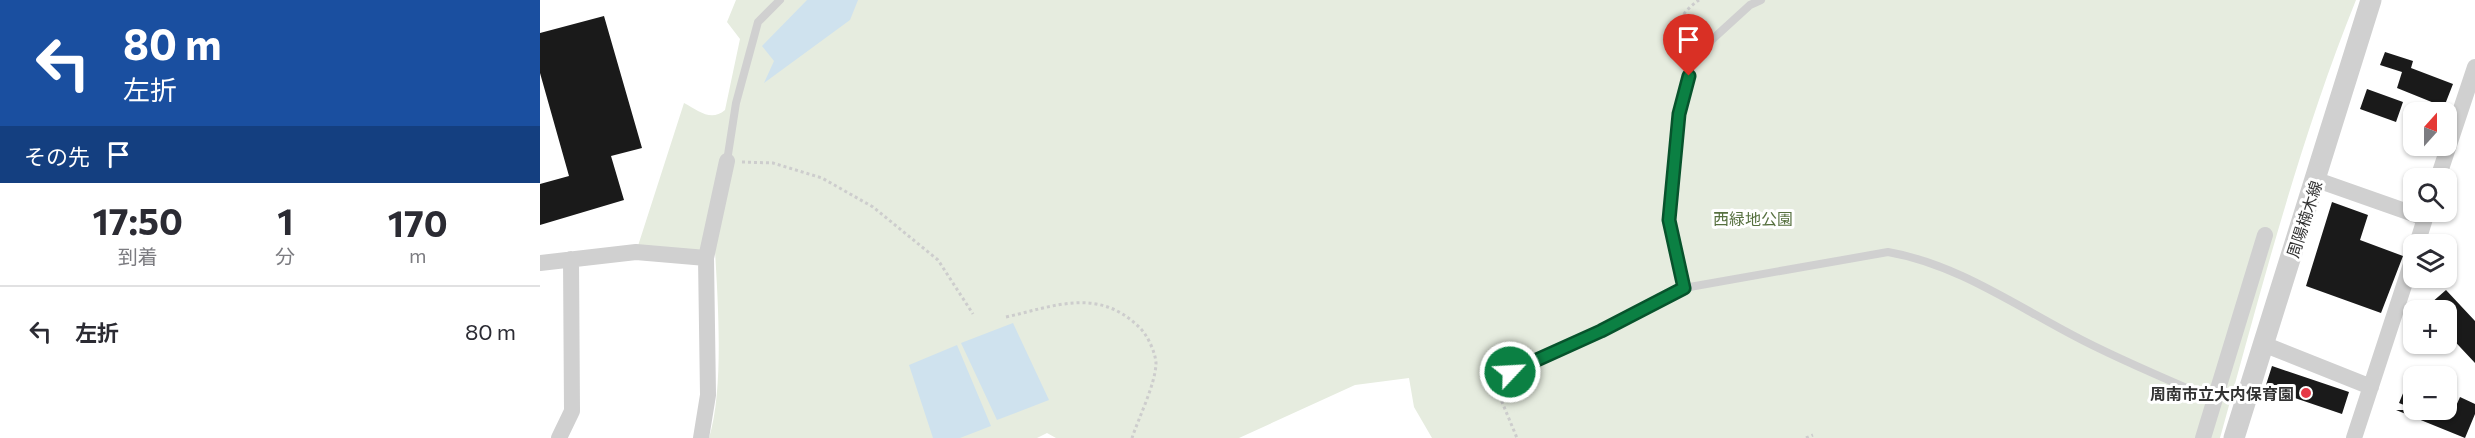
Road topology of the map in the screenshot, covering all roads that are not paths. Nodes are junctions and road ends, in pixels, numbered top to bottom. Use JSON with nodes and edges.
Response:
{"nodes":[{"id":1,"x":780,"y":0,"type":"edge"},
{"id":2,"x":1761,"y":0,"type":"edge"},
{"id":3,"x":2371,"y":0,"type":"edge"},
{"id":4,"x":2475,"y":67,"type":"edge"},
{"id":5,"x":2471,"y":93,"type":"edge"},
{"id":6,"x":727,"y":161,"type":"joint"},
{"id":7,"x":2442,"y":168,"type":"edge"},
{"id":8,"x":2317,"y":180,"type":"junction"},
{"id":9,"x":2403,"y":208,"type":"edge"},
{"id":10,"x":2265,"y":235,"type":"dead end"},
{"id":11,"x":706,"y":258,"type":"junction"},
{"id":12,"x":571,"y":259,"type":"junction"},
{"id":13,"x":540,"y":263,"type":"edge"},
{"id":14,"x":1684,"y":288,"type":"junction"},
{"id":15,"x":2403,"y":288,"type":"edge"},
{"id":16,"x":2263,"y":344,"type":"junction"},
{"id":17,"x":1493,"y":380,"type":"road end"},
{"id":18,"x":2371,"y":387,"type":"junction"},
{"id":19,"x":2215,"y":400,"type":"junction"},
{"id":20,"x":559,"y":438,"type":"edge"},
{"id":21,"x":701,"y":438,"type":"edge"},
{"id":22,"x":2203,"y":438,"type":"edge"},
{"id":23,"x":2234,"y":438,"type":"edge"},
{"id":24,"x":2354,"y":438,"type":"edge"}],
"edges":[{"from":1,"to":6,"type":"lane"},
{"from":2,"to":14,"type":"lane"},
{"from":3,"to":8,"type":"street","name":"周陽楠木線"},
{"from":4,"to":5,"type":"street"},
{"from":5,"to":7,"type":"street"},
{"from":6,"to":11,"type":"street"},
{"from":8,"to":9,"type":"street"},
{"from":8,"to":16,"type":"street","name":"周陽楠木線"},
{"from":10,"to":19,"type":"street"},
{"from":11,"to":12,"type":"street"},
{"from":11,"to":21,"type":"street"},
{"from":12,"to":13,"type":"street"},
{"from":12,"to":20,"type":"street"},
{"from":14,"to":17,"type":"lane"},
{"from":14,"to":19,"type":"lane"},
{"from":15,"to":18,"type":"street"},
{"from":16,"to":18,"type":"street"},
{"from":16,"to":23,"type":"street","name":"周陽楠木線"},
{"from":18,"to":24,"type":"street"},
{"from":19,"to":22,"type":"street"}]}
